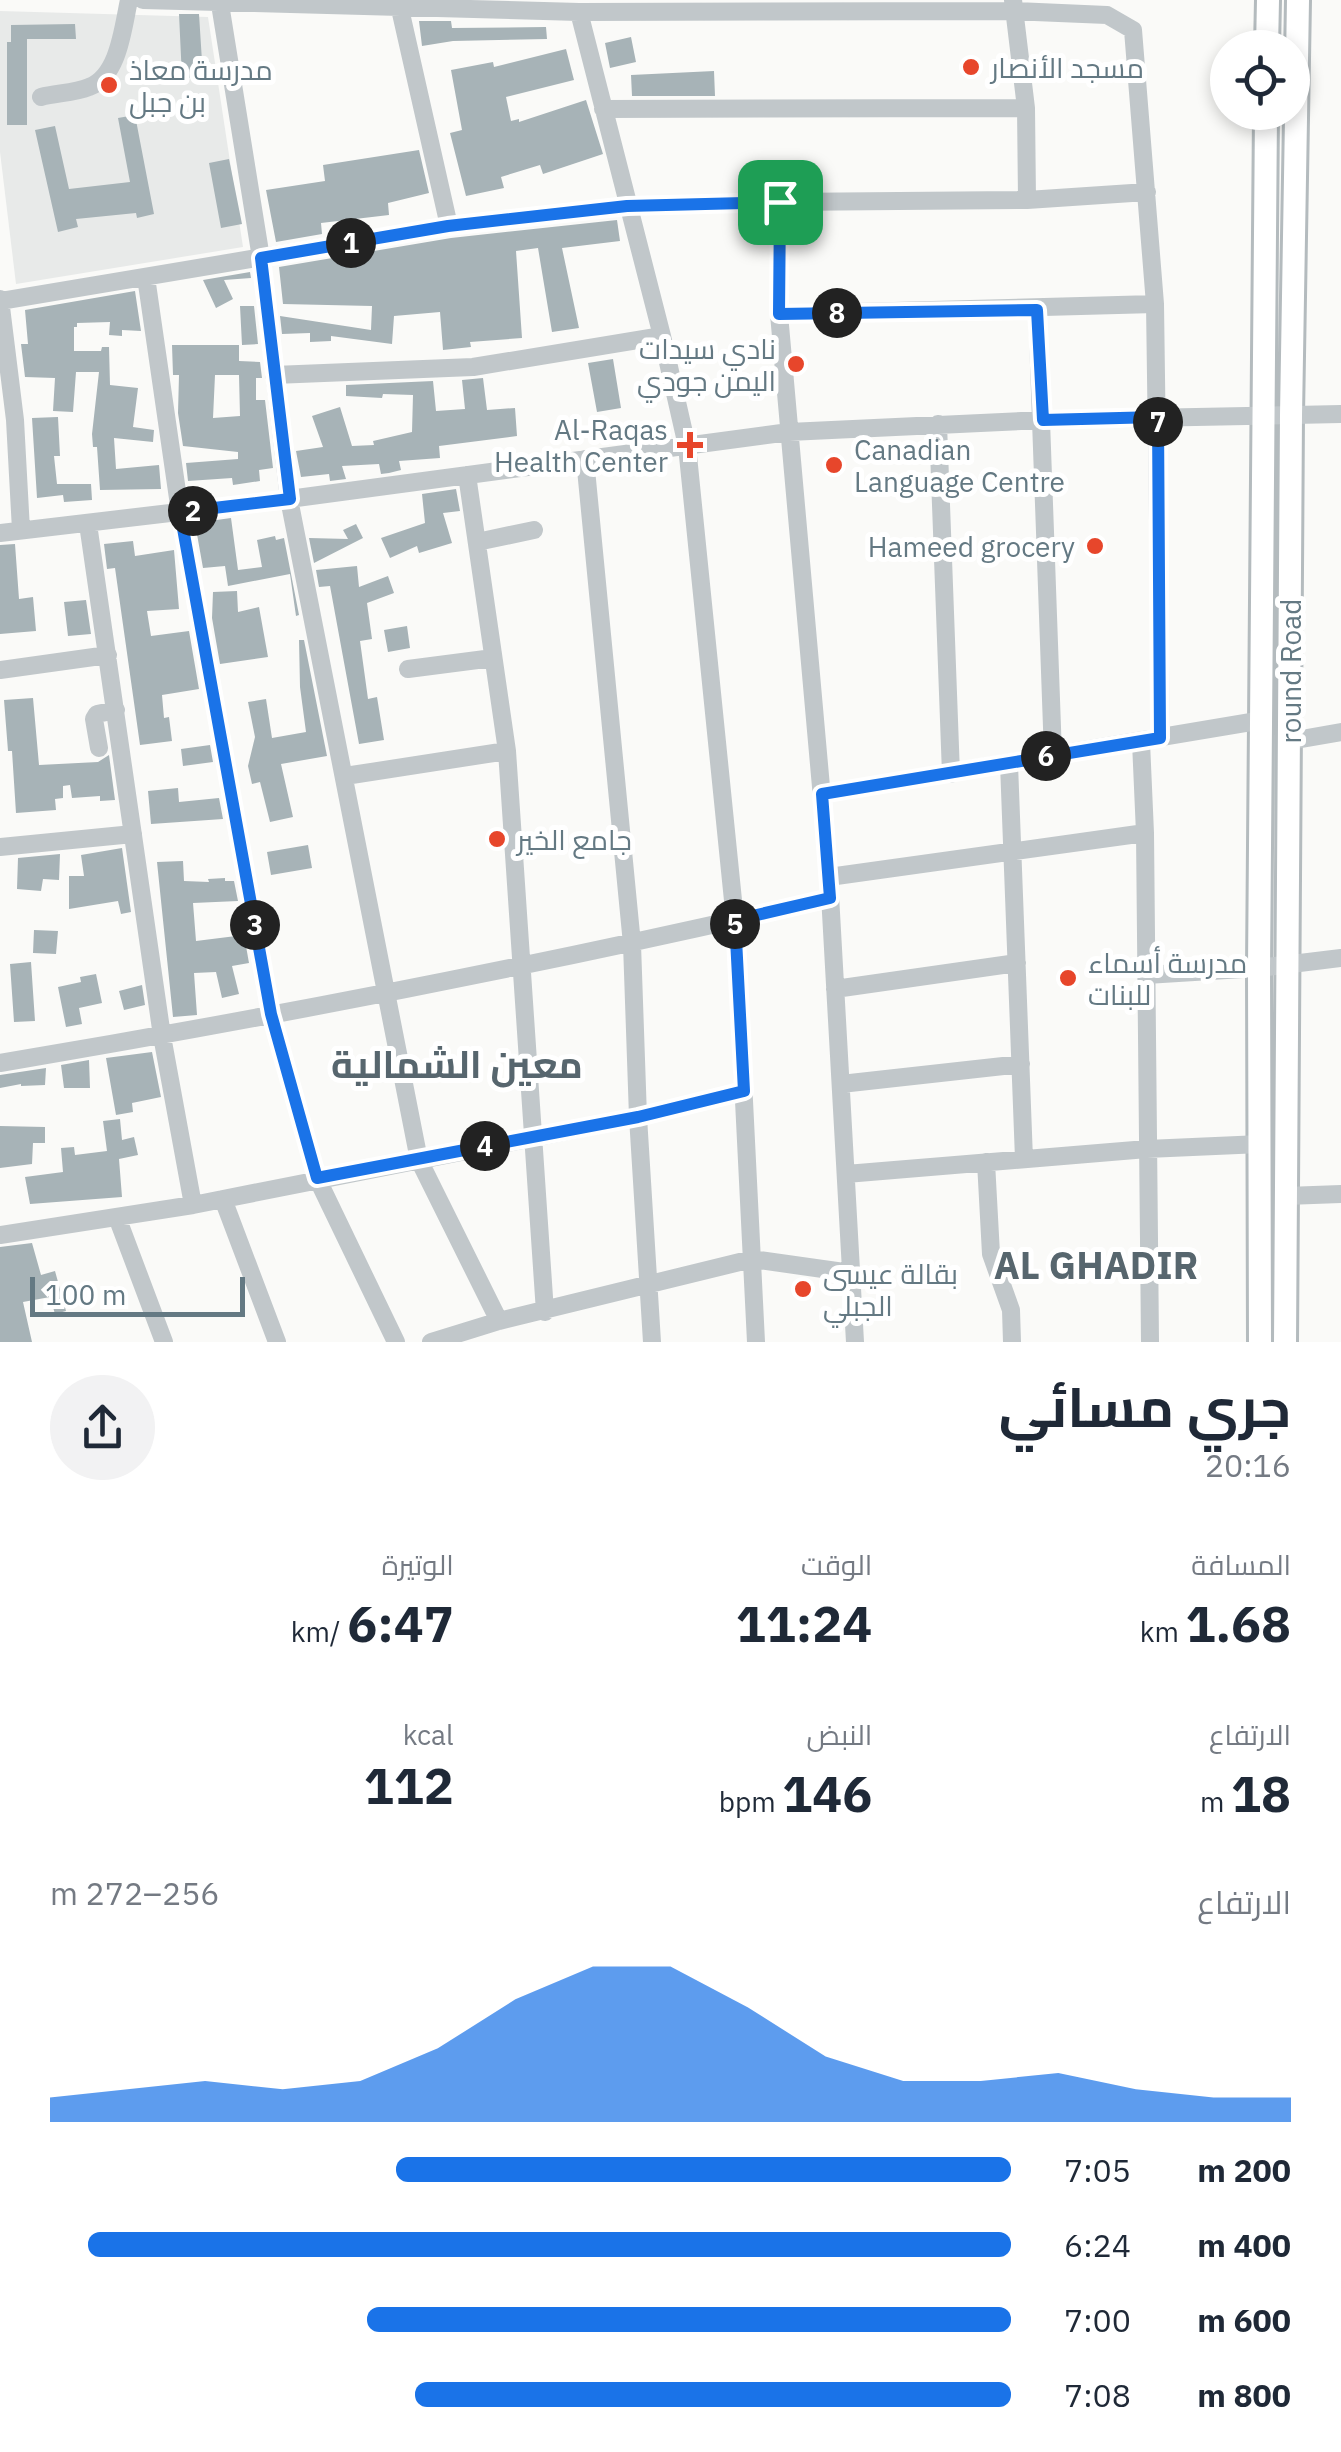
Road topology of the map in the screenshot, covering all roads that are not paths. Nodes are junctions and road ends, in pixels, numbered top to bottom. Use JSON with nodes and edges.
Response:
{"nodes":[{"id":1,"x":129,"y":0,"type":"edge"},
{"id":2,"x":143,"y":0,"type":"edge"},
{"id":3,"x":1268,"y":0,"type":"edge"},
{"id":4,"x":1298,"y":0,"type":"edge"},
{"id":5,"x":399,"y":3,"type":"edge"},
{"id":6,"x":220,"y":4,"type":"junction"},
{"id":7,"x":1013,"y":6,"type":"edge"},
{"id":8,"x":579,"y":12,"type":"junction"},
{"id":9,"x":1267,"y":30,"type":"edge"},
{"id":10,"x":40,"y":96,"type":"dead end"},
{"id":11,"x":1026,"y":108,"type":"junction"},
{"id":12,"x":603,"y":110,"type":"junction"},
{"id":13,"x":1266,"y":130,"type":"edge"},
{"id":14,"x":1147,"y":192,"type":"junction"},
{"id":15,"x":1027,"y":200,"type":"junction"},
{"id":16,"x":780,"y":202,"type":"junction"},
{"id":17,"x":627,"y":206,"type":"junction"},
{"id":18,"x":448,"y":226,"type":"junction"},
{"id":19,"x":261,"y":258,"type":"junction"},
{"id":20,"x":146,"y":277,"type":"junction"},
{"id":21,"x":0,"y":300,"type":"edge"},
{"id":22,"x":1155,"y":304,"type":"junction"},
{"id":23,"x":1037,"y":310,"type":"junction"},
{"id":24,"x":779,"y":314,"type":"junction"},
{"id":25,"x":662,"y":336,"type":"junction"},
{"id":26,"x":274,"y":375,"type":"junction"},
{"id":27,"x":1341,"y":414,"type":"edge"},
{"id":28,"x":1262,"y":415,"type":"junction"},
{"id":29,"x":1291,"y":415,"type":"junction"},
{"id":30,"x":1158,"y":417,"type":"junction"},
{"id":31,"x":1043,"y":420,"type":"junction"},
{"id":32,"x":8,"y":421,"type":"edge"},
{"id":33,"x":938,"y":424,"type":"junction"},
{"id":34,"x":789,"y":432,"type":"junction"},
{"id":35,"x":686,"y":446,"type":"junction"},
{"id":36,"x":584,"y":459,"type":"junction"},
{"id":37,"x":467,"y":476,"type":"junction"},
{"id":38,"x":290,"y":499,"type":"junction"},
{"id":39,"x":180,"y":512,"type":"junction"},
{"id":40,"x":88,"y":524,"type":"junction"},
{"id":41,"x":21,"y":530,"type":"junction"},
{"id":42,"x":534,"y":530,"type":"dead end"},
{"id":43,"x":0,"y":533,"type":"edge"},
{"id":44,"x":477,"y":542,"type":"junction"},
{"id":45,"x":108,"y":655,"type":"junction"},
{"id":46,"x":494,"y":658,"type":"junction"},
{"id":47,"x":408,"y":669,"type":"dead end"},
{"id":48,"x":0,"y":670,"type":"edge"},
{"id":49,"x":116,"y":710,"type":"junction"},
{"id":50,"x":1263,"y":720,"type":"junction"},
{"id":51,"x":1341,"y":732,"type":"edge"},
{"id":52,"x":1160,"y":738,"type":"junction"},
{"id":53,"x":1290,"y":741,"type":"junction"},
{"id":54,"x":1141,"y":742,"type":"junction"},
{"id":55,"x":100,"y":748,"type":"dead end"},
{"id":56,"x":507,"y":751,"type":"junction"},
{"id":57,"x":1053,"y":754,"type":"junction"},
{"id":58,"x":1009,"y":764,"type":"junction"},
{"id":59,"x":951,"y":774,"type":"junction"},
{"id":60,"x":345,"y":776,"type":"junction"},
{"id":61,"x":822,"y":794,"type":"junction"},
{"id":62,"x":1145,"y":833,"type":"junction"},
{"id":63,"x":133,"y":834,"type":"junction"},
{"id":64,"x":0,"y":846,"type":"edge"},
{"id":65,"x":1013,"y":853,"type":"junction"},
{"id":66,"x":828,"y":876,"type":"junction"},
{"id":67,"x":830,"y":898,"type":"junction"},
{"id":68,"x":735,"y":920,"type":"junction"},
{"id":69,"x":632,"y":944,"type":"junction"},
{"id":70,"x":1341,"y":958,"type":"edge"},
{"id":71,"x":1017,"y":963,"type":"junction"},
{"id":72,"x":1287,"y":965,"type":"junction"},
{"id":73,"x":522,"y":968,"type":"junction"},
{"id":74,"x":1259,"y":968,"type":"junction"},
{"id":75,"x":1146,"y":975,"type":"junction"},
{"id":76,"x":836,"y":989,"type":"junction"},
{"id":77,"x":385,"y":995,"type":"junction"},
{"id":78,"x":271,"y":1014,"type":"junction"},
{"id":79,"x":162,"y":1036,"type":"junction"},
{"id":80,"x":0,"y":1063,"type":"edge"},
{"id":81,"x":1021,"y":1064,"type":"junction"},
{"id":82,"x":841,"y":1084,"type":"junction"},
{"id":83,"x":744,"y":1091,"type":"junction"},
{"id":84,"x":638,"y":1117,"type":"junction"},
{"id":85,"x":533,"y":1137,"type":"junction"},
{"id":86,"x":1261,"y":1144,"type":"junction"},
{"id":87,"x":1146,"y":1149,"type":"junction"},
{"id":88,"x":1024,"y":1159,"type":"junction"},
{"id":89,"x":419,"y":1160,"type":"junction"},
{"id":90,"x":986,"y":1162,"type":"junction"},
{"id":91,"x":846,"y":1174,"type":"junction"},
{"id":92,"x":317,"y":1178,"type":"junction"},
{"id":93,"x":1341,"y":1194,"type":"edge"},
{"id":94,"x":1286,"y":1196,"type":"junction"},
{"id":95,"x":223,"y":1199,"type":"junction"},
{"id":96,"x":193,"y":1205,"type":"junction"},
{"id":97,"x":118,"y":1217,"type":"junction"},
{"id":98,"x":0,"y":1235,"type":"edge"},
{"id":99,"x":752,"y":1259,"type":"junction"},
{"id":100,"x":851,"y":1273,"type":"junction"},
{"id":101,"x":649,"y":1286,"type":"junction"},
{"id":102,"x":545,"y":1312,"type":"junction"},
{"id":103,"x":499,"y":1321,"type":"junction"},
{"id":104,"x":164,"y":1342,"type":"edge"},
{"id":105,"x":277,"y":1342,"type":"edge"},
{"id":106,"x":396,"y":1342,"type":"edge"},
{"id":107,"x":431,"y":1342,"type":"edge"},
{"id":108,"x":652,"y":1342,"type":"edge"},
{"id":109,"x":756,"y":1342,"type":"edge"},
{"id":110,"x":855,"y":1342,"type":"edge"},
{"id":111,"x":1012,"y":1342,"type":"edge"},
{"id":112,"x":1150,"y":1342,"type":"edge"},
{"id":113,"x":1260,"y":1342,"type":"edge"},
{"id":114,"x":1286,"y":1342,"type":"edge"}],
"edges":[{"from":1,"to":10,"type":"street"},
{"from":2,"to":6,"type":"street"},
{"from":3,"to":9,"type":"main road"},
{"from":4,"to":29,"type":"main road","name":"round Road"},
{"from":5,"to":6,"type":"street"},
{"from":5,"to":8,"type":"street"},
{"from":5,"to":18,"type":"street"},
{"from":6,"to":19,"type":"street"},
{"from":7,"to":8,"type":"street"},
{"from":7,"to":11,"type":"street"},
{"from":7,"to":14,"type":"street"},
{"from":8,"to":12,"type":"street"},
{"from":11,"to":12,"type":"street"},
{"from":11,"to":15,"type":"street"},
{"from":12,"to":17,"type":"street"},
{"from":13,"to":28,"type":"main road","name":"round Road"},
{"from":14,"to":15,"type":"street"},
{"from":14,"to":22,"type":"street"},
{"from":15,"to":16,"type":"street"},
{"from":16,"to":17,"type":"street"},
{"from":16,"to":24,"type":"street"},
{"from":17,"to":18,"type":"street"},
{"from":17,"to":25,"type":"street"},
{"from":18,"to":19,"type":"street"},
{"from":19,"to":20,"type":"street"},
{"from":19,"to":26,"type":"street"},
{"from":20,"to":21,"type":"street"},
{"from":20,"to":39,"type":"street"},
{"from":21,"to":32,"type":"street"},
{"from":22,"to":23,"type":"street"},
{"from":22,"to":30,"type":"street"},
{"from":23,"to":24,"type":"street"},
{"from":23,"to":31,"type":"street"},
{"from":24,"to":34,"type":"street"},
{"from":25,"to":26,"type":"street"},
{"from":25,"to":35,"type":"street"},
{"from":26,"to":38,"type":"street"},
{"from":27,"to":29,"type":"street"},
{"from":28,"to":29,"type":"street"},
{"from":28,"to":30,"type":"street"},
{"from":28,"to":50,"type":"main road","name":"round Road"},
{"from":29,"to":53,"type":"main road","name":"round Road"},
{"from":30,"to":31,"type":"street"},
{"from":30,"to":52,"type":"street"},
{"from":31,"to":33,"type":"street"},
{"from":31,"to":57,"type":"street"},
{"from":32,"to":41,"type":"street"},
{"from":33,"to":34,"type":"street"},
{"from":33,"to":59,"type":"street"},
{"from":34,"to":35,"type":"street"},
{"from":34,"to":61,"type":"street"},
{"from":35,"to":36,"type":"street"},
{"from":35,"to":68,"type":"street"},
{"from":36,"to":37,"type":"street"},
{"from":36,"to":69,"type":"street"},
{"from":37,"to":38,"type":"street"},
{"from":37,"to":44,"type":"street"},
{"from":38,"to":39,"type":"street"},
{"from":38,"to":60,"type":"street"},
{"from":39,"to":40,"type":"street"},
{"from":39,"to":78,"type":"street"},
{"from":40,"to":41,"type":"street"},
{"from":40,"to":45,"type":"street"},
{"from":41,"to":43,"type":"street"},
{"from":42,"to":44,"type":"street"},
{"from":44,"to":46,"type":"street"},
{"from":45,"to":48,"type":"street"},
{"from":45,"to":49,"type":"street"},
{"from":46,"to":47,"type":"street"},
{"from":46,"to":56,"type":"street"},
{"from":49,"to":55,"type":"street"},
{"from":49,"to":63,"type":"street"},
{"from":50,"to":52,"type":"street"},
{"from":50,"to":74,"type":"main road","name":"round Road"},
{"from":51,"to":53,"type":"street"},
{"from":52,"to":54,"type":"street"},
{"from":53,"to":72,"type":"main road","name":"round Road"},
{"from":54,"to":57,"type":"street"},
{"from":54,"to":62,"type":"street"},
{"from":56,"to":60,"type":"street"},
{"from":56,"to":73,"type":"street"},
{"from":57,"to":58,"type":"street"},
{"from":58,"to":59,"type":"street"},
{"from":58,"to":65,"type":"street"},
{"from":59,"to":61,"type":"street"},
{"from":60,"to":77,"type":"street"},
{"from":61,"to":66,"type":"street"},
{"from":62,"to":65,"type":"street"},
{"from":62,"to":75,"type":"street"},
{"from":63,"to":64,"type":"street"},
{"from":63,"to":79,"type":"street"},
{"from":65,"to":66,"type":"street"},
{"from":65,"to":71,"type":"street"},
{"from":66,"to":67,"type":"street"},
{"from":67,"to":68,"type":"street"},
{"from":67,"to":76,"type":"street"},
{"from":68,"to":69,"type":"street"},
{"from":68,"to":83,"type":"street"},
{"from":69,"to":73,"type":"street"},
{"from":69,"to":84,"type":"street"},
{"from":70,"to":72,"type":"street"},
{"from":71,"to":76,"type":"street"},
{"from":71,"to":81,"type":"street"},
{"from":72,"to":74,"type":"street"},
{"from":72,"to":94,"type":"main road","name":"round Road"},
{"from":73,"to":77,"type":"street"},
{"from":73,"to":85,"type":"street"},
{"from":74,"to":75,"type":"street"},
{"from":74,"to":86,"type":"main road","name":"round Road"},
{"from":75,"to":87,"type":"street"},
{"from":76,"to":82,"type":"street"},
{"from":77,"to":78,"type":"street"},
{"from":77,"to":89,"type":"street"},
{"from":78,"to":79,"type":"street"},
{"from":78,"to":92,"type":"street"},
{"from":79,"to":80,"type":"street"},
{"from":79,"to":96,"type":"street"},
{"from":81,"to":82,"type":"street"},
{"from":81,"to":88,"type":"street"},
{"from":82,"to":91,"type":"street"},
{"from":83,"to":84,"type":"street"},
{"from":83,"to":99,"type":"street"},
{"from":84,"to":85,"type":"street"},
{"from":84,"to":101,"type":"street"},
{"from":85,"to":89,"type":"street"},
{"from":85,"to":102,"type":"street"},
{"from":86,"to":87,"type":"street"},
{"from":86,"to":113,"type":"main road","name":"round Road"},
{"from":87,"to":88,"type":"street"},
{"from":87,"to":112,"type":"street"},
{"from":88,"to":90,"type":"street"},
{"from":89,"to":92,"type":"street"},
{"from":89,"to":103,"type":"street"},
{"from":90,"to":91,"type":"street"},
{"from":90,"to":111,"type":"street"},
{"from":91,"to":100,"type":"street"},
{"from":92,"to":95,"type":"street"},
{"from":92,"to":106,"type":"street"},
{"from":93,"to":94,"type":"street"},
{"from":94,"to":114,"type":"main road","name":"round Road"},
{"from":95,"to":96,"type":"street"},
{"from":95,"to":105,"type":"street"},
{"from":96,"to":97,"type":"street"},
{"from":97,"to":98,"type":"street"},
{"from":97,"to":104,"type":"street"},
{"from":99,"to":100,"type":"street"},
{"from":99,"to":101,"type":"street"},
{"from":99,"to":109,"type":"street"},
{"from":100,"to":110,"type":"street"},
{"from":101,"to":102,"type":"street"},
{"from":101,"to":108,"type":"street"},
{"from":102,"to":103,"type":"street"},
{"from":103,"to":107,"type":"street"}]}
